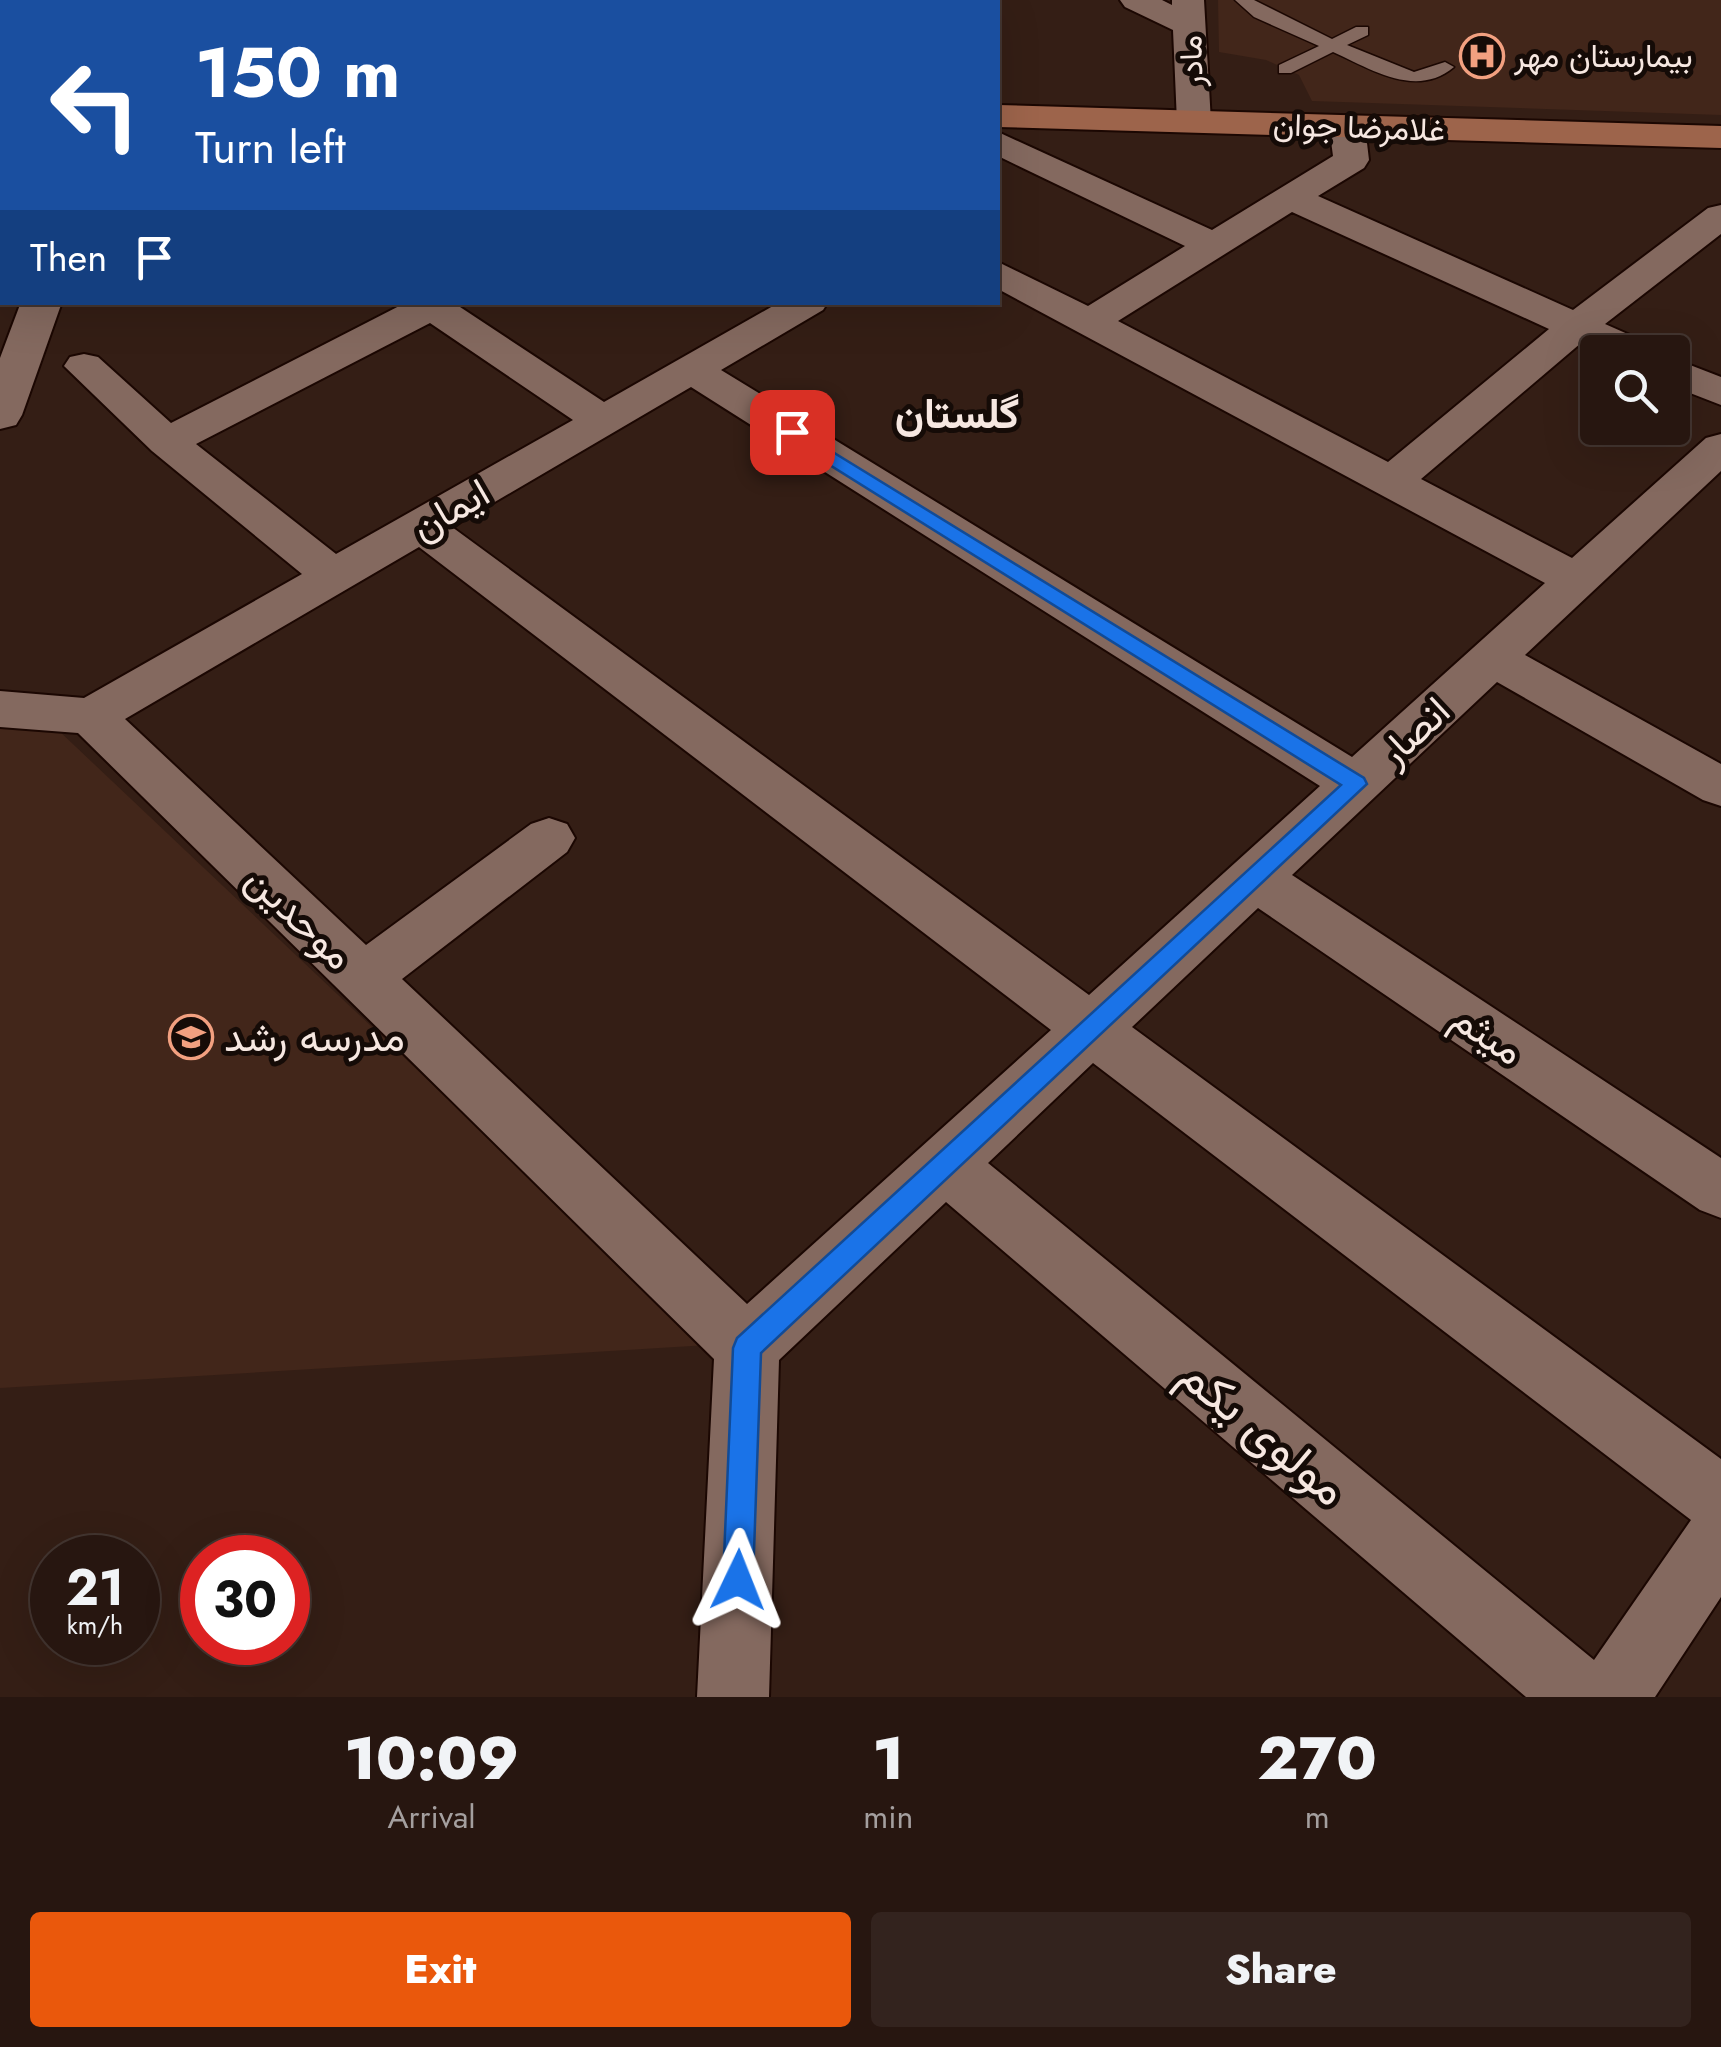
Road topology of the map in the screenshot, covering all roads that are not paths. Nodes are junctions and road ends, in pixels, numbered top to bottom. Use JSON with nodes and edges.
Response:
{"nodes":[{"id":1,"x":1136,"y":0,"type":"edge"},
{"id":2,"x":1243,"y":0,"type":"edge"},
{"id":3,"x":1189,"y":13,"type":"edge"},
{"id":4,"x":1362,"y":31,"type":"dead end"},
{"id":5,"x":1333,"y":46,"type":"junction"},
{"id":6,"x":1445,"y":67,"type":"dead end"},
{"id":7,"x":1285,"y":69,"type":"dead end"},
{"id":8,"x":1000,"y":116,"type":"edge"},
{"id":9,"x":1194,"y":122,"type":"junction"},
{"id":10,"x":1348,"y":126,"type":"junction"},
{"id":11,"x":1721,"y":137,"type":"edge"},
{"id":12,"x":1000,"y":144,"type":"edge"},
{"id":13,"x":1292,"y":198,"type":"junction"},
{"id":14,"x":1721,"y":216,"type":"edge"},
{"id":15,"x":1213,"y":245,"type":"junction"},
{"id":16,"x":1000,"y":275,"type":"edge"},
{"id":17,"x":41,"y":305,"type":"edge"},
{"id":18,"x":431,"y":305,"type":"edge"},
{"id":19,"x":434,"y":305,"type":"edge"},
{"id":20,"x":804,"y":305,"type":"edge"},
{"id":21,"x":1088,"y":322,"type":"junction"},
{"id":22,"x":1576,"y":326,"type":"junction"},
{"id":23,"x":1596,"y":335,"type":"edge"},
{"id":24,"x":84,"y":366,"type":"dead end"},
{"id":25,"x":692,"y":370,"type":"junction"},
{"id":26,"x":1690,"y":378,"type":"edge"},
{"id":27,"x":1721,"y":392,"type":"edge"},
{"id":28,"x":0,"y":415,"type":"edge"},
{"id":29,"x":604,"y":420,"type":"junction"},
{"id":30,"x":167,"y":442,"type":"junction"},
{"id":31,"x":1721,"y":447,"type":"edge"},
{"id":32,"x":1391,"y":482,"type":"junction"},
{"id":33,"x":1702,"y":492,"type":"edge"},
{"id":34,"x":421,"y":526,"type":"junction"},
{"id":35,"x":334,"y":576,"type":"junction"},
{"id":36,"x":1578,"y":580,"type":"junction"},
{"id":37,"x":1492,"y":658,"type":"junction"},
{"id":38,"x":0,"y":709,"type":"edge"},
{"id":39,"x":91,"y":716,"type":"junction"},
{"id":40,"x":1356,"y":784,"type":"junction"},
{"id":41,"x":1721,"y":787,"type":"edge"},
{"id":42,"x":548,"y":838,"type":"dead end"},
{"id":43,"x":1255,"y":878,"type":"junction"},
{"id":44,"x":363,"y":978,"type":"junction"},
{"id":45,"x":1089,"y":1031,"type":"junction"},
{"id":46,"x":946,"y":1164,"type":"junction"},
{"id":47,"x":1721,"y":1191,"type":"edge"},
{"id":48,"x":747,"y":1348,"type":"junction"},
{"id":49,"x":1721,"y":1502,"type":"edge"},
{"id":50,"x":1721,"y":1536,"type":"edge"},
{"id":51,"x":734,"y":1697,"type":"edge"},
{"id":52,"x":1582,"y":1697,"type":"edge"},
{"id":53,"x":1612,"y":1697,"type":"edge"}],
"edges":[{"from":1,"to":3,"type":"street"},
{"from":2,"to":5,"type":"lane"},
{"from":3,"to":9,"type":"street","name":"مادر"},
{"from":4,"to":5,"type":"lane"},
{"from":5,"to":6,"type":"lane"},
{"from":5,"to":7,"type":"lane"},
{"from":8,"to":9,"type":"main road","name":"غلامرضا جوان"},
{"from":9,"to":10,"type":"main road","name":"غلامرضا جوان"},
{"from":10,"to":11,"type":"main road","name":"غلامرضا جوان"},
{"from":10,"to":13,"type":"street"},
{"from":12,"to":15,"type":"street"},
{"from":13,"to":15,"type":"street"},
{"from":13,"to":22,"type":"street"},
{"from":14,"to":22,"type":"street"},
{"from":15,"to":21,"type":"street"},
{"from":16,"to":21,"type":"street"},
{"from":17,"to":28,"type":"street"},
{"from":18,"to":30,"type":"street"},
{"from":19,"to":29,"type":"street"},
{"from":20,"to":25,"type":"street","name":"ایمان"},
{"from":21,"to":32,"type":"street"},
{"from":22,"to":23,"type":"street"},
{"from":22,"to":32,"type":"street"},
{"from":24,"to":30,"type":"street"},
{"from":25,"to":29,"type":"street","name":"ایمان"},
{"from":25,"to":40,"type":"street"},
{"from":26,"to":27,"type":"street"},
{"from":29,"to":34,"type":"street","name":"ایمان"},
{"from":30,"to":35,"type":"street"},
{"from":31,"to":33,"type":"street","name":"انصار"},
{"from":32,"to":36,"type":"street"},
{"from":33,"to":36,"type":"street","name":"انصار"},
{"from":34,"to":35,"type":"street","name":"ایمان"},
{"from":34,"to":45,"type":"street"},
{"from":35,"to":39,"type":"street","name":"ایمان"},
{"from":36,"to":37,"type":"street","name":"انصار"},
{"from":37,"to":40,"type":"street","name":"انصار"},
{"from":37,"to":41,"type":"street"},
{"from":38,"to":39,"type":"street"},
{"from":39,"to":44,"type":"street","name":"موحدین"},
{"from":40,"to":43,"type":"street","name":"انصار"},
{"from":42,"to":44,"type":"street"},
{"from":43,"to":45,"type":"street","name":"انصار"},
{"from":43,"to":47,"type":"street","name":"میثم"},
{"from":44,"to":48,"type":"street","name":"موحدین"},
{"from":45,"to":46,"type":"street","name":"انصار"},
{"from":45,"to":49,"type":"street"},
{"from":46,"to":48,"type":"street","name":"انصار"},
{"from":46,"to":52,"type":"street","name":"مولوی یکم"},
{"from":48,"to":51,"type":"street"},
{"from":50,"to":53,"type":"street"}]}
